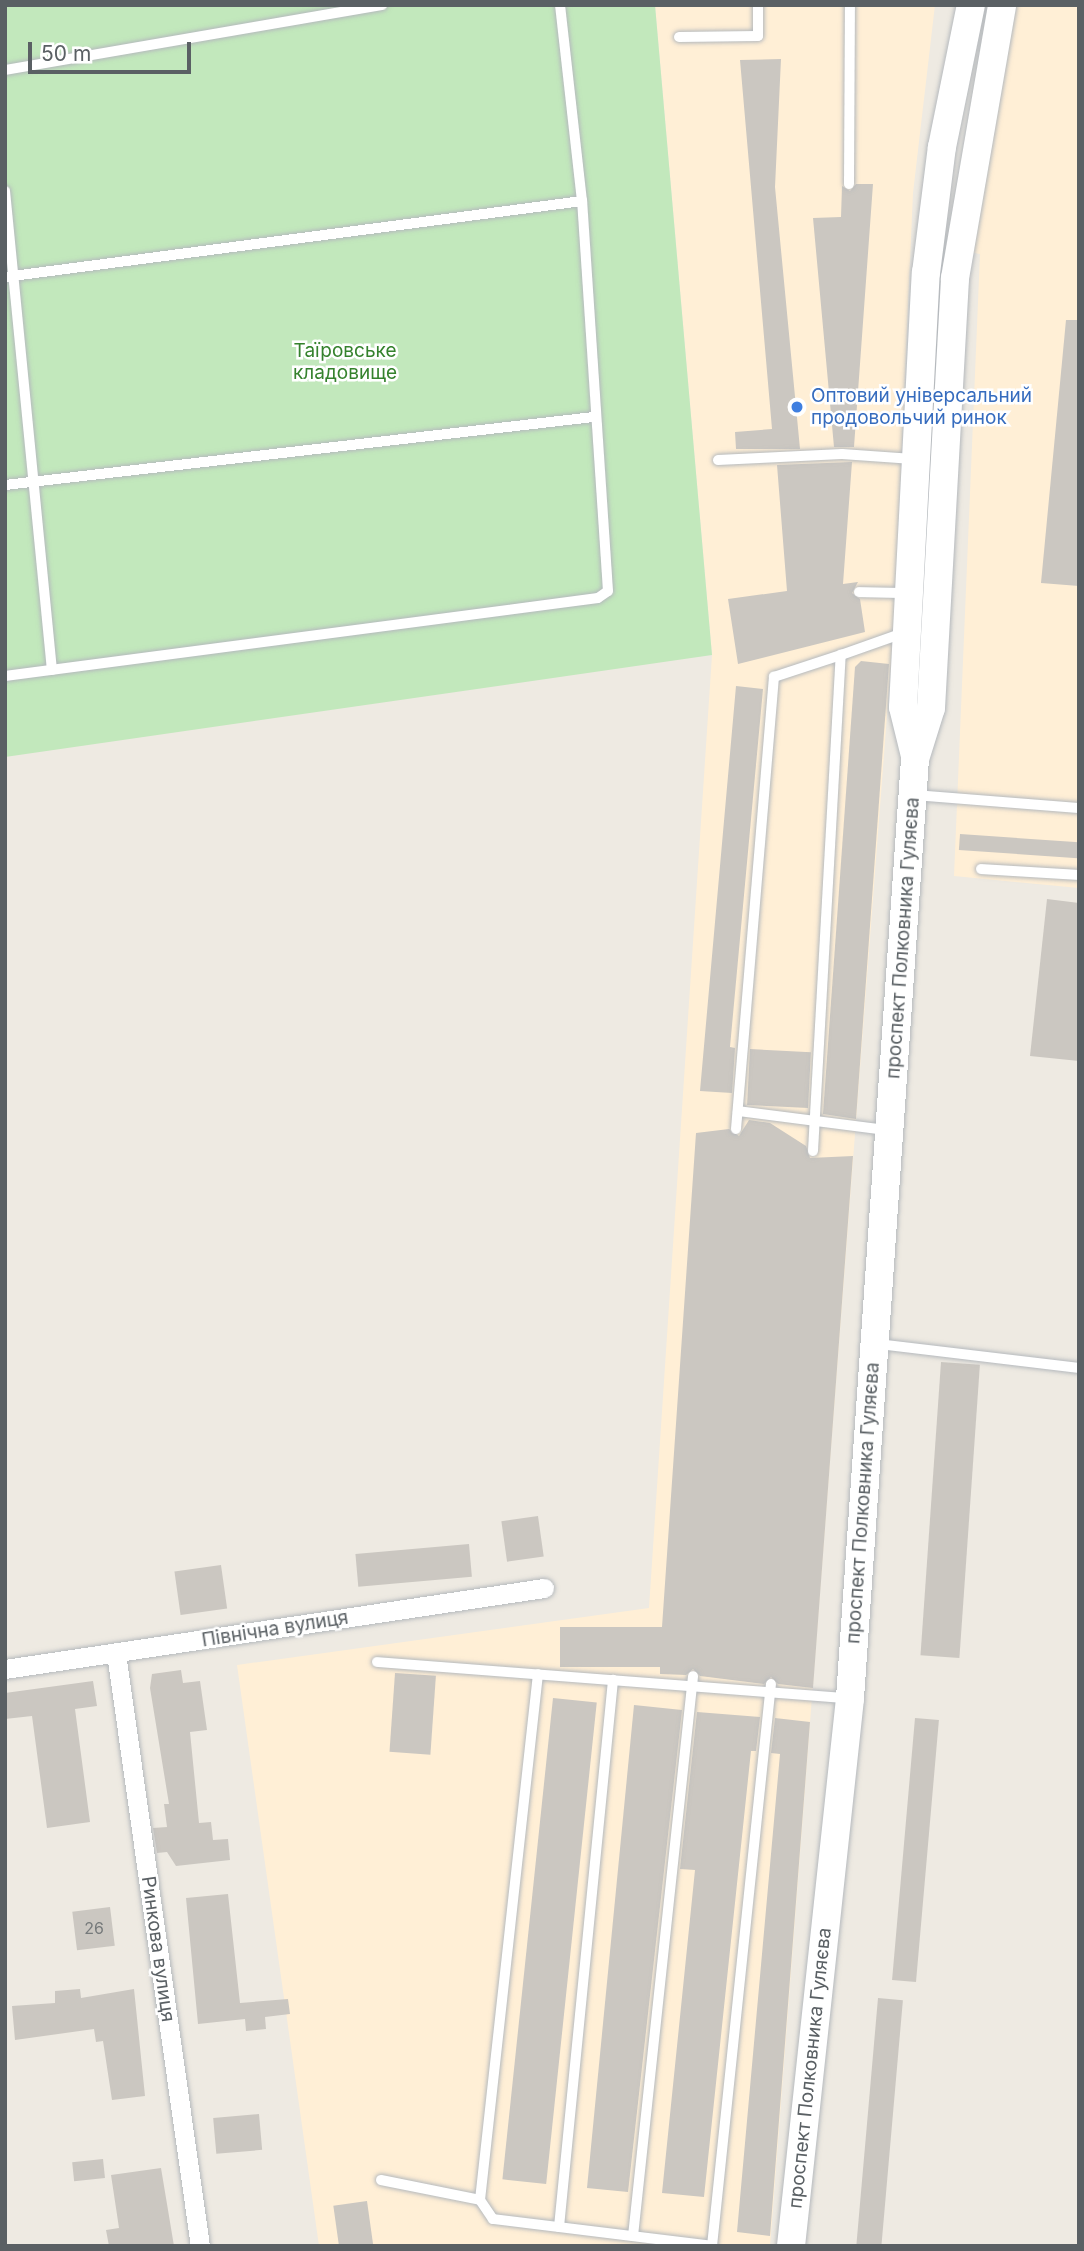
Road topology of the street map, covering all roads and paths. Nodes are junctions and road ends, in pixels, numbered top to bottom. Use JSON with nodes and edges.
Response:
{"nodes":[{"id":1,"x":382,"y":5,"type":"edge"},
{"id":2,"x":559,"y":5,"type":"edge"},
{"id":3,"x":758,"y":5,"type":"edge"},
{"id":4,"x":850,"y":5,"type":"edge"},
{"id":5,"x":971,"y":5,"type":"edge"},
{"id":6,"x":1002,"y":5,"type":"edge"},
{"id":7,"x":679,"y":37,"type":"dead end"},
{"id":8,"x":5,"y":70,"type":"edge"},
{"id":9,"x":849,"y":184,"type":"dead end"},
{"id":10,"x":5,"y":191,"type":"edge"},
{"id":11,"x":582,"y":201,"type":"junction"},
{"id":12,"x":11,"y":277,"type":"edge"},
{"id":13,"x":594,"y":417,"type":"junction"},
{"id":14,"x":915,"y":459,"type":"junction"},
{"id":15,"x":718,"y":460,"type":"dead end"},
{"id":16,"x":35,"y":481,"type":"junction"},
{"id":17,"x":5,"y":485,"type":"edge"},
{"id":18,"x":859,"y":592,"type":"dead end"},
{"id":19,"x":908,"y":593,"type":"junction"},
{"id":20,"x":906,"y":632,"type":"junction"},
{"id":21,"x":841,"y":655,"type":"junction"},
{"id":22,"x":52,"y":670,"type":"junction"},
{"id":23,"x":5,"y":676,"type":"edge"},
{"id":24,"x":915,"y":759,"type":"junction"},
{"id":25,"x":913,"y":795,"type":"junction"},
{"id":26,"x":1079,"y":807,"type":"edge"},
{"id":27,"x":981,"y":869,"type":"dead end"},
{"id":28,"x":1079,"y":875,"type":"edge"},
{"id":29,"x":738,"y":1111,"type":"junction"},
{"id":30,"x":815,"y":1121,"type":"junction"},
{"id":31,"x":736,"y":1129,"type":"dead end"},
{"id":32,"x":889,"y":1130,"type":"junction"},
{"id":33,"x":813,"y":1151,"type":"dead end"},
{"id":34,"x":874,"y":1343,"type":"junction"},
{"id":35,"x":1079,"y":1368,"type":"edge"},
{"id":36,"x":544,"y":1588,"type":"dead end"},
{"id":37,"x":116,"y":1653,"type":"junction"},
{"id":38,"x":377,"y":1662,"type":"dead end"},
{"id":39,"x":5,"y":1669,"type":"edge"},
{"id":40,"x":538,"y":1674,"type":"junction"},
{"id":41,"x":612,"y":1680,"type":"junction"},
{"id":42,"x":692,"y":1681,"type":"junction"},
{"id":43,"x":771,"y":1688,"type":"junction"},
{"id":44,"x":850,"y":1698,"type":"junction"},
{"id":45,"x":381,"y":2180,"type":"dead end"},
{"id":46,"x":480,"y":2200,"type":"junction"},
{"id":47,"x":559,"y":2227,"type":"junction"},
{"id":48,"x":633,"y":2236,"type":"junction"},
{"id":49,"x":200,"y":2246,"type":"edge"},
{"id":50,"x":712,"y":2246,"type":"edge"},
{"id":51,"x":790,"y":2246,"type":"edge"}],
"edges":[{"from":1,"to":8,"type":"lane"},
{"from":2,"to":11,"type":"lane"},
{"from":3,"to":7,"type":"lane"},
{"from":4,"to":9,"type":"lane"},
{"from":5,"to":14,"type":"main road","name":"проспект Полковника Гуляєва"},
{"from":6,"to":24,"type":"main road","name":"проспект Полковника Гуляєва"},
{"from":10,"to":12,"type":"lane"},
{"from":11,"to":12,"type":"lane"},
{"from":11,"to":13,"type":"lane"},
{"from":12,"to":16,"type":"lane"},
{"from":13,"to":16,"type":"lane"},
{"from":13,"to":22,"type":"lane"},
{"from":14,"to":15,"type":"lane"},
{"from":14,"to":19,"type":"main road","name":"проспект Полковника Гуляєва"},
{"from":16,"to":17,"type":"lane"},
{"from":16,"to":22,"type":"lane"},
{"from":18,"to":19,"type":"lane"},
{"from":19,"to":20,"type":"main road","name":"проспект Полковника Гуляєва"},
{"from":20,"to":21,"type":"lane"},
{"from":20,"to":24,"type":"main road","name":"проспект Полковника Гуляєва"},
{"from":21,"to":29,"type":"lane"},
{"from":21,"to":30,"type":"lane"},
{"from":22,"to":23,"type":"lane"},
{"from":24,"to":25,"type":"main road","name":"проспект Полковника Гуляєва"},
{"from":25,"to":26,"type":"lane"},
{"from":25,"to":32,"type":"main road","name":"проспект Полковника Гуляєва"},
{"from":27,"to":28,"type":"lane"},
{"from":29,"to":30,"type":"lane"},
{"from":29,"to":31,"type":"lane"},
{"from":30,"to":32,"type":"lane"},
{"from":30,"to":33,"type":"lane"},
{"from":32,"to":34,"type":"main road","name":"проспект Полковника Гуляєва"},
{"from":34,"to":35,"type":"lane"},
{"from":34,"to":44,"type":"main road","name":"проспект Полковника Гуляєва"},
{"from":36,"to":37,"type":"street","name":"Північна вулиця"},
{"from":37,"to":39,"type":"street","name":"Північна вулиця"},
{"from":37,"to":49,"type":"street","name":"Ринкова вулиця"},
{"from":38,"to":40,"type":"lane"},
{"from":40,"to":41,"type":"lane"},
{"from":40,"to":46,"type":"lane"},
{"from":41,"to":42,"type":"lane"},
{"from":41,"to":47,"type":"lane"},
{"from":42,"to":43,"type":"lane"},
{"from":42,"to":48,"type":"lane"},
{"from":43,"to":44,"type":"lane"},
{"from":43,"to":50,"type":"lane"},
{"from":44,"to":51,"type":"main road","name":"проспект Полковника Гуляєва"},
{"from":45,"to":46,"type":"lane"},
{"from":46,"to":47,"type":"lane"},
{"from":47,"to":48,"type":"lane"},
{"from":48,"to":50,"type":"lane"}]}
